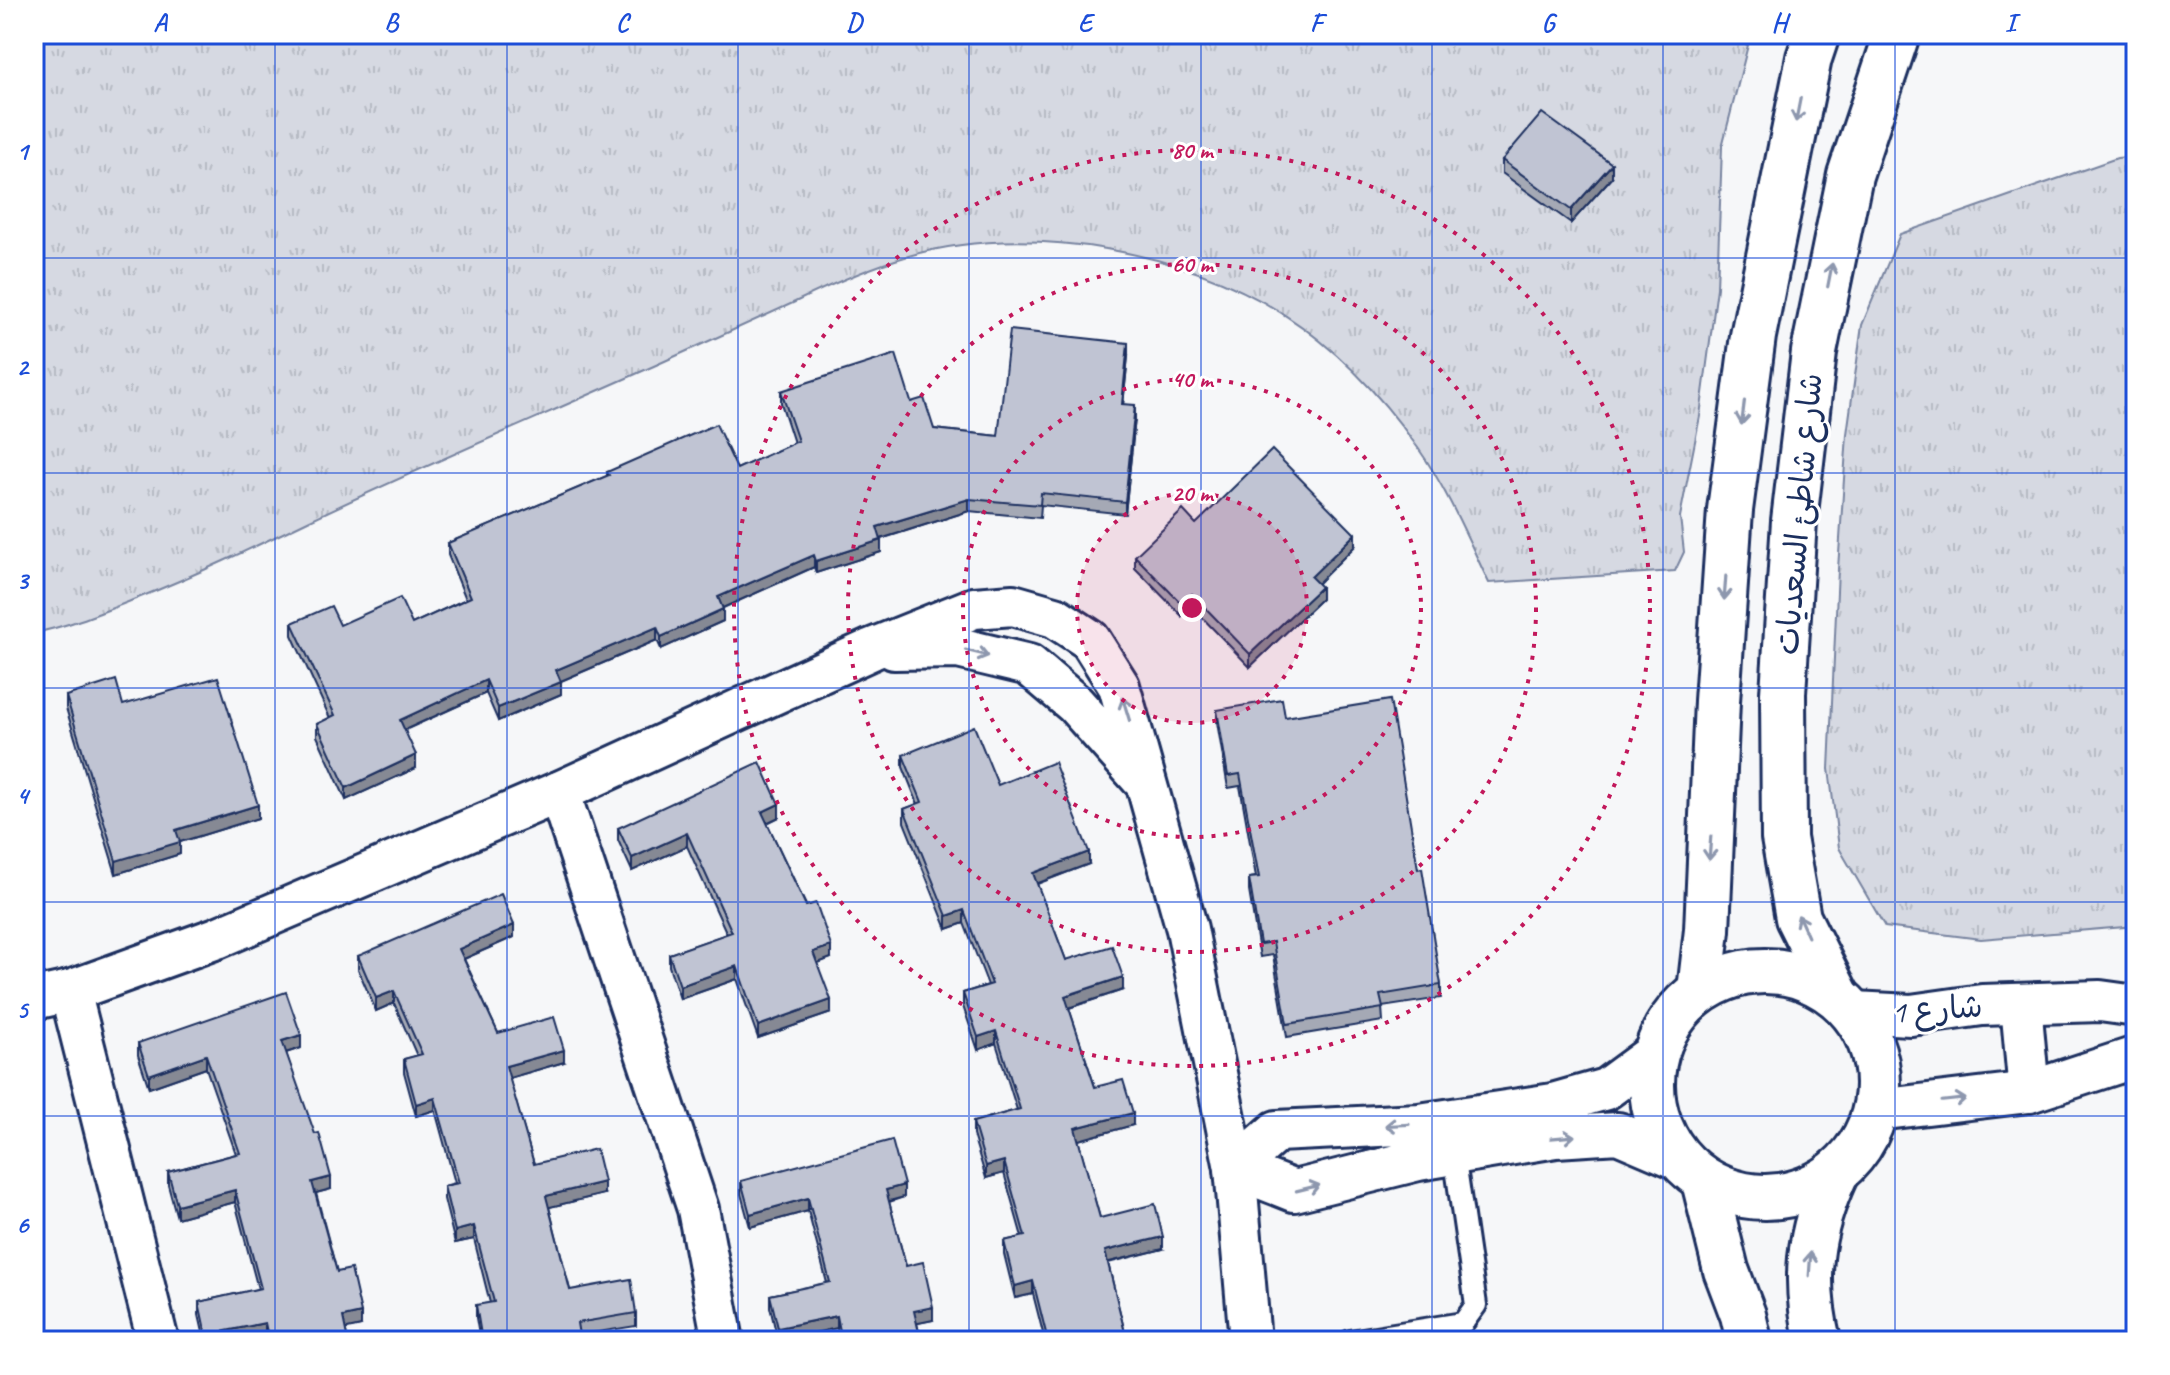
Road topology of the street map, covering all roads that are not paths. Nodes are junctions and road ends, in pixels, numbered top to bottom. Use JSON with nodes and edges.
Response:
{"nodes":[{"id":1,"x":1897,"y":34,"type":"edge"},
{"id":2,"x":1810,"y":42,"type":"edge"},
{"id":3,"x":872,"y":649,"type":"junction"},
{"id":4,"x":1146,"y":784,"type":"junction"},
{"id":5,"x":559,"y":792,"type":"junction"},
{"id":6,"x":1700,"y":991,"type":"junction"},
{"id":7,"x":52,"y":995,"type":"edge"},
{"id":8,"x":1846,"y":1004,"type":"junction"},
{"id":9,"x":2021,"y":1005,"type":"junction"},
{"id":10,"x":2136,"y":1006,"type":"edge"},
{"id":11,"x":1655,"y":1053,"type":"junction"},
{"id":12,"x":2136,"y":1057,"type":"edge"},
{"id":13,"x":2029,"y":1092,"type":"junction"},
{"id":14,"x":1877,"y":1110,"type":"junction"},
{"id":15,"x":1451,"y":1137,"type":"junction"},
{"id":16,"x":1235,"y":1168,"type":"junction"},
{"id":17,"x":1691,"y":1170,"type":"junction"},
{"id":18,"x":1835,"y":1175,"type":"junction"},
{"id":19,"x":158,"y":1341,"type":"edge"},
{"id":20,"x":723,"y":1341,"type":"edge"},
{"id":21,"x":1250,"y":1341,"type":"edge"},
{"id":22,"x":1350,"y":1341,"type":"edge"},
{"id":23,"x":1749,"y":1341,"type":"edge"},
{"id":24,"x":1818,"y":1341,"type":"edge"}],
"edges":[{"from":8,"to":1,"type":"street","name":"شارع شاطئ السعديات","one_way":true},
{"from":2,"to":6,"type":"street","name":"شارع شاطئ السعديات","one_way":true},
{"from":3,"to":4,"type":"street","one_way":true},
{"from":4,"to":3,"type":"street","one_way":true},
{"from":3,"to":5,"type":"street"},
{"from":4,"to":16,"type":"street"},
{"from":5,"to":7,"type":"street"},
{"from":5,"to":20,"type":"street"},
{"from":6,"to":8,"type":"street"},
{"from":6,"to":11,"type":"street"},
{"from":7,"to":19,"type":"street"},
{"from":8,"to":9,"type":"street","name":"شارع 1"},
{"from":8,"to":14,"type":"street"},
{"from":9,"to":10,"type":"street","name":"شارع 1"},
{"from":9,"to":13,"type":"street","name":"شارع 1"},
{"from":11,"to":15,"type":"street"},
{"from":11,"to":17,"type":"street"},
{"from":12,"to":13,"type":"street"},
{"from":14,"to":13,"type":"street","one_way":true},
{"from":14,"to":18,"type":"street"},
{"from":16,"to":15,"type":"street","one_way":true},
{"from":15,"to":16,"type":"street","one_way":true},
{"from":15,"to":17,"type":"street","one_way":true},
{"from":15,"to":22,"type":"lane"},
{"from":16,"to":21,"type":"street"},
{"from":17,"to":18,"type":"street"},
{"from":17,"to":23,"type":"street"},
{"from":24,"to":18,"type":"street","one_way":true}]}
